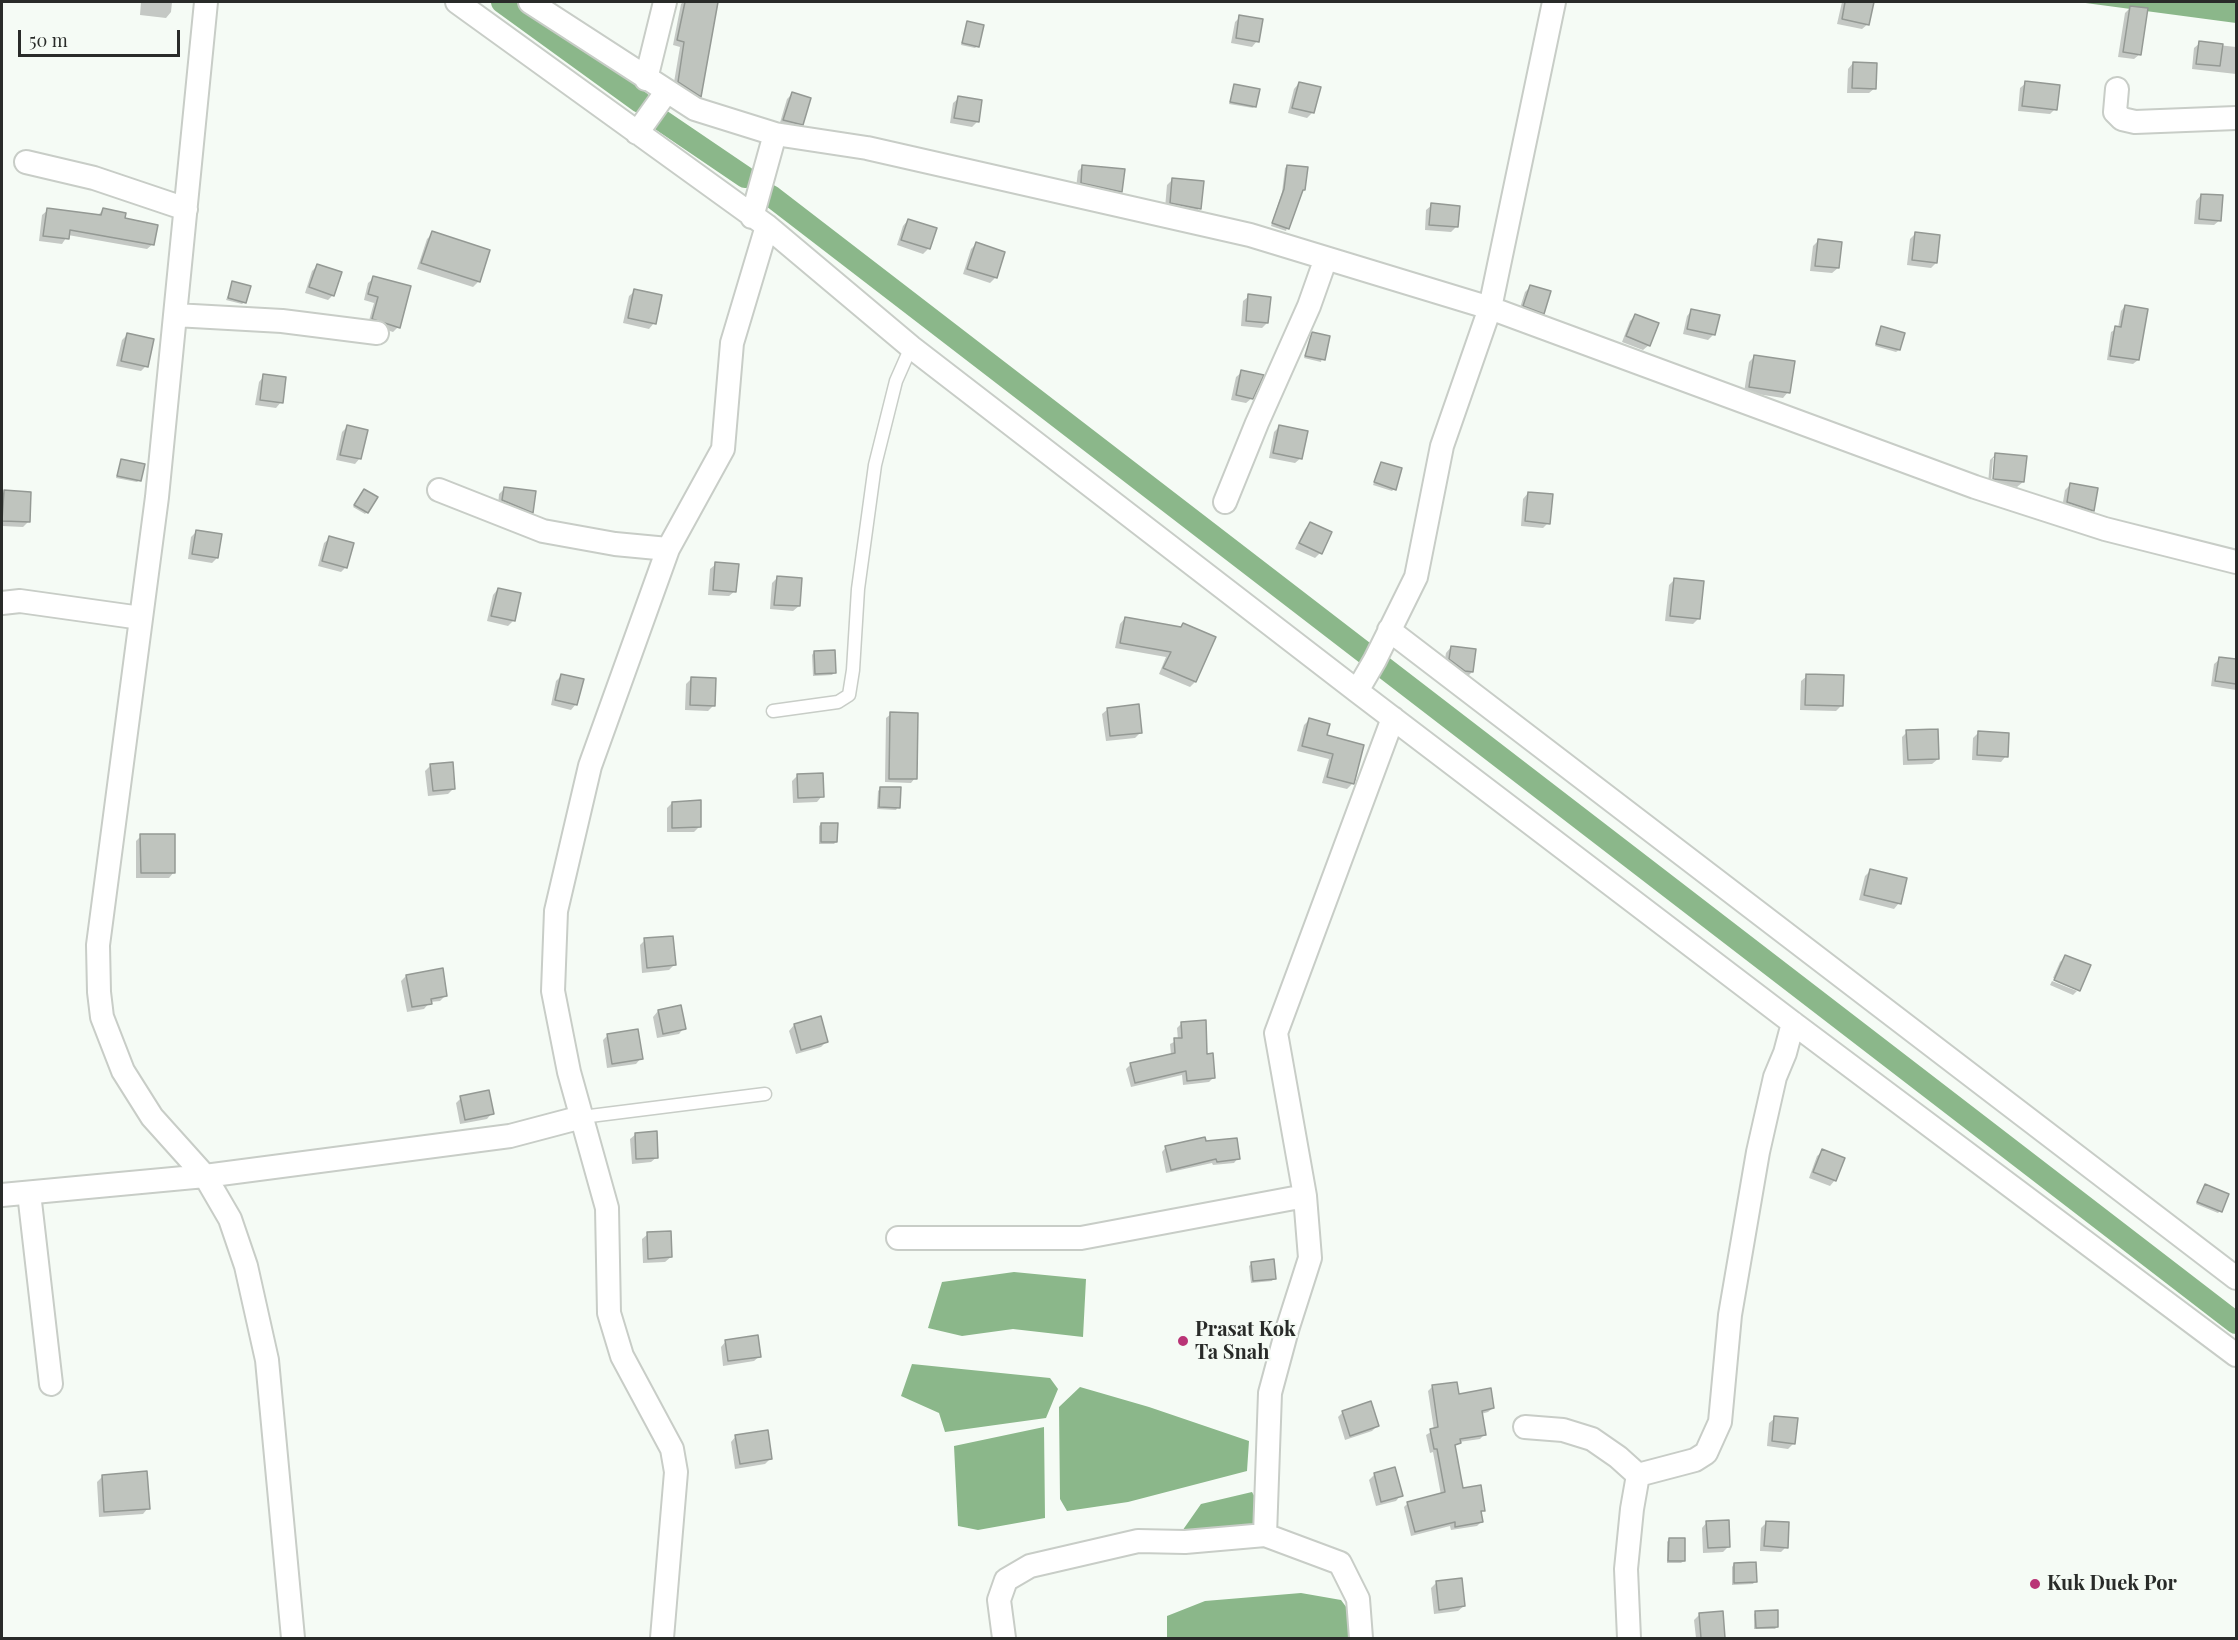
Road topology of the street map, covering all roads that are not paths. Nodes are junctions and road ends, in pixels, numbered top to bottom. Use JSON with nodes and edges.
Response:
{"nodes":[{"id":1,"x":206,"y":2,"type":"edge"},
{"id":2,"x":457,"y":2,"type":"edge"},
{"id":3,"x":530,"y":2,"type":"edge"},
{"id":4,"x":665,"y":2,"type":"edge"},
{"id":5,"x":1554,"y":2,"type":"edge"},
{"id":6,"x":646,"y":79,"type":"junction"},
{"id":7,"x":2117,"y":89,"type":"dead end"},
{"id":8,"x":667,"y":91,"type":"junction"},
{"id":9,"x":2236,"y":118,"type":"edge"},
{"id":10,"x":637,"y":133,"type":"junction"},
{"id":11,"x":775,"y":134,"type":"junction"},
{"id":12,"x":26,"y":162,"type":"dead end"},
{"id":13,"x":186,"y":209,"type":"junction"},
{"id":14,"x":759,"y":221,"type":"junction"},
{"id":15,"x":1326,"y":258,"type":"junction"},
{"id":16,"x":1490,"y":308,"type":"junction"},
{"id":17,"x":175,"y":315,"type":"junction"},
{"id":18,"x":377,"y":333,"type":"dead end"},
{"id":19,"x":911,"y":347,"type":"junction"},
{"id":20,"x":439,"y":490,"type":"dead end"},
{"id":21,"x":1225,"y":502,"type":"dead end"},
{"id":22,"x":668,"y":549,"type":"junction"},
{"id":23,"x":2236,"y":562,"type":"edge"},
{"id":24,"x":2,"y":603,"type":"edge"},
{"id":25,"x":141,"y":618,"type":"junction"},
{"id":26,"x":1389,"y":630,"type":"junction"},
{"id":27,"x":1357,"y":691,"type":"junction"},
{"id":28,"x":773,"y":711,"type":"dead end"},
{"id":29,"x":1393,"y":718,"type":"junction"},
{"id":30,"x":1793,"y":1023,"type":"junction"},
{"id":31,"x":765,"y":1094,"type":"dead end"},
{"id":32,"x":582,"y":1117,"type":"junction"},
{"id":33,"x":205,"y":1176,"type":"junction"},
{"id":34,"x":29,"y":1193,"type":"junction"},
{"id":35,"x":2,"y":1195,"type":"edge"},
{"id":36,"x":1305,"y":1196,"type":"junction"},
{"id":37,"x":898,"y":1238,"type":"dead end"},
{"id":38,"x":2236,"y":1278,"type":"edge"},
{"id":39,"x":2236,"y":1355,"type":"edge"},
{"id":40,"x":51,"y":1384,"type":"dead end"},
{"id":41,"x":1525,"y":1426,"type":"dead end"},
{"id":42,"x":1638,"y":1475,"type":"junction"},
{"id":43,"x":1265,"y":1535,"type":"junction"},
{"id":44,"x":293,"y":1638,"type":"edge"},
{"id":45,"x":662,"y":1638,"type":"edge"},
{"id":46,"x":1004,"y":1638,"type":"edge"},
{"id":47,"x":1361,"y":1638,"type":"edge"},
{"id":48,"x":1629,"y":1638,"type":"edge"}],
"edges":[{"from":1,"to":13,"type":"street"},
{"from":2,"to":10,"type":"street"},
{"from":3,"to":6,"type":"street"},
{"from":4,"to":6,"type":"street"},
{"from":5,"to":16,"type":"street"},
{"from":6,"to":8,"type":"street"},
{"from":7,"to":9,"type":"street"},
{"from":8,"to":10,"type":"street"},
{"from":8,"to":11,"type":"street"},
{"from":10,"to":14,"type":"street"},
{"from":11,"to":14,"type":"street"},
{"from":11,"to":15,"type":"street"},
{"from":12,"to":13,"type":"street"},
{"from":13,"to":17,"type":"street"},
{"from":14,"to":19,"type":"street"},
{"from":14,"to":22,"type":"street"},
{"from":15,"to":16,"type":"street"},
{"from":15,"to":21,"type":"street"},
{"from":16,"to":23,"type":"street"},
{"from":16,"to":26,"type":"street"},
{"from":17,"to":18,"type":"street"},
{"from":17,"to":25,"type":"street"},
{"from":19,"to":27,"type":"street"},
{"from":19,"to":28,"type":"lane"},
{"from":20,"to":22,"type":"street"},
{"from":22,"to":32,"type":"street"},
{"from":24,"to":25,"type":"street"},
{"from":25,"to":33,"type":"street"},
{"from":26,"to":27,"type":"street"},
{"from":26,"to":38,"type":"street"},
{"from":27,"to":29,"type":"street"},
{"from":29,"to":30,"type":"street"},
{"from":29,"to":36,"type":"street"},
{"from":30,"to":39,"type":"street"},
{"from":30,"to":42,"type":"street"},
{"from":31,"to":32,"type":"lane"},
{"from":32,"to":33,"type":"street"},
{"from":32,"to":45,"type":"street"},
{"from":33,"to":34,"type":"street"},
{"from":33,"to":44,"type":"street"},
{"from":34,"to":35,"type":"street"},
{"from":34,"to":40,"type":"street"},
{"from":36,"to":37,"type":"street"},
{"from":36,"to":43,"type":"street"},
{"from":41,"to":42,"type":"street"},
{"from":42,"to":48,"type":"street"},
{"from":43,"to":46,"type":"street"},
{"from":43,"to":47,"type":"street"}]}
